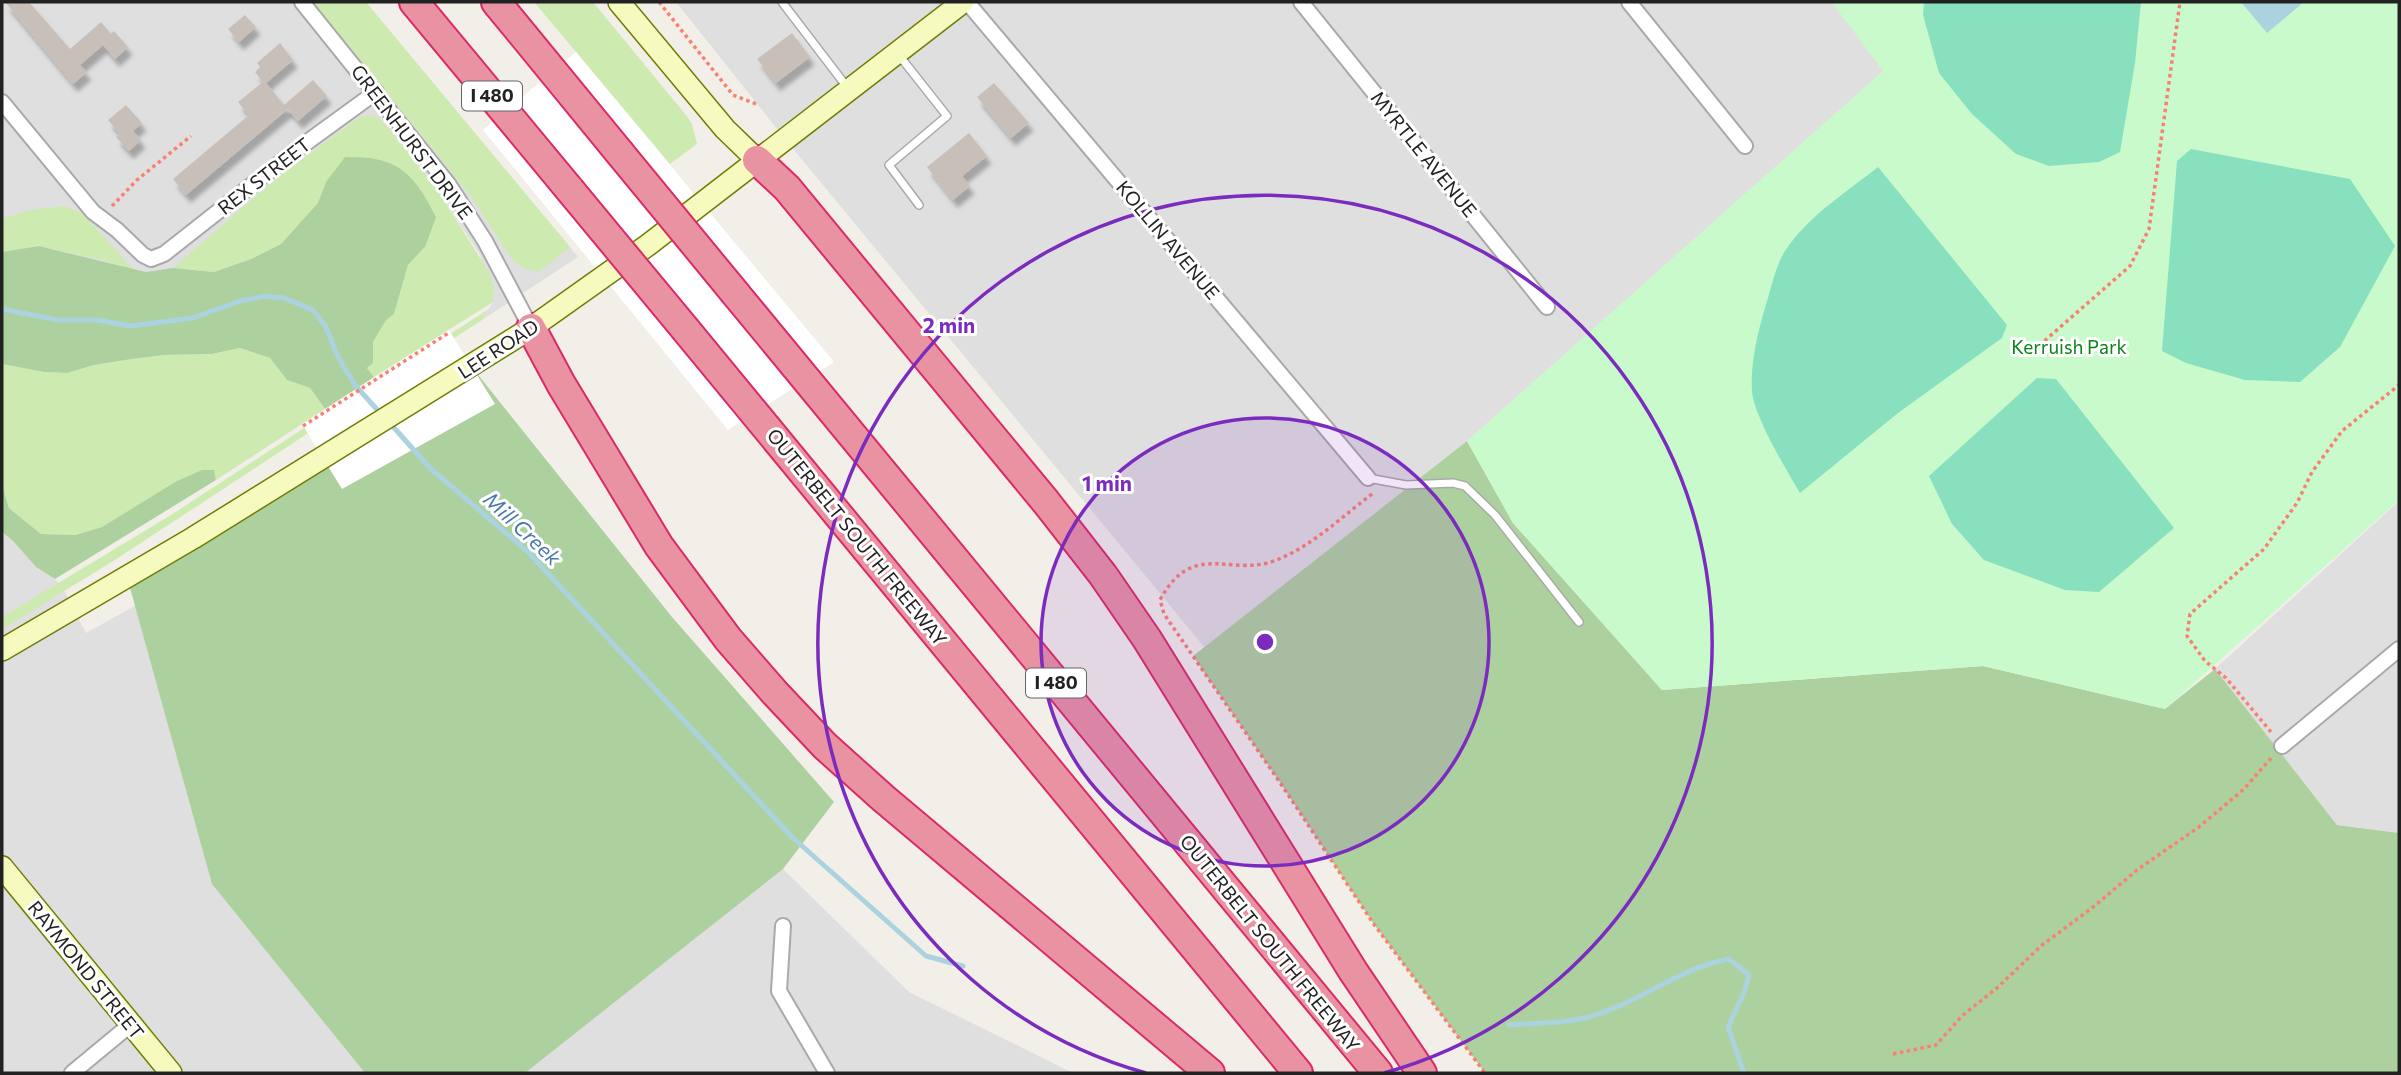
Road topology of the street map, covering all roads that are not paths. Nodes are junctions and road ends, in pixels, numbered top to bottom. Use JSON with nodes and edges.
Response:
{"nodes":[{"id":1,"x":302,"y":2,"type":"edge"},
{"id":2,"x":414,"y":2,"type":"edge"},
{"id":3,"x":495,"y":2,"type":"edge"},
{"id":4,"x":619,"y":2,"type":"edge"},
{"id":5,"x":782,"y":2,"type":"edge"},
{"id":6,"x":965,"y":2,"type":"edge"},
{"id":7,"x":1301,"y":2,"type":"edge"},
{"id":8,"x":1629,"y":2,"type":"edge"},
{"id":9,"x":897,"y":53,"type":"junction"},
{"id":10,"x":850,"y":90,"type":"junction"},
{"id":11,"x":376,"y":92,"type":"junction"},
{"id":12,"x":2,"y":102,"type":"edge"},
{"id":13,"x":1745,"y":146,"type":"dead end"},
{"id":14,"x":757,"y":160,"type":"junction"},
{"id":15,"x":919,"y":205,"type":"dead end"},
{"id":16,"x":1547,"y":306,"type":"dead end"},
{"id":17,"x":531,"y":328,"type":"junction"},
{"id":18,"x":1368,"y":478,"type":"joint"},
{"id":19,"x":1579,"y":622,"type":"dead end"},
{"id":20,"x":2399,"y":649,"type":"edge"},
{"id":21,"x":2,"y":650,"type":"edge"},
{"id":22,"x":2282,"y":746,"type":"road end"},
{"id":23,"x":2,"y":867,"type":"edge"},
{"id":24,"x":783,"y":926,"type":"dead end"},
{"id":25,"x":130,"y":1025,"type":"junction"},
{"id":26,"x":72,"y":1073,"type":"edge"},
{"id":27,"x":170,"y":1073,"type":"edge"},
{"id":28,"x":827,"y":1073,"type":"edge"},
{"id":29,"x":1210,"y":1073,"type":"edge"},
{"id":30,"x":1298,"y":1073,"type":"edge"},
{"id":31,"x":1378,"y":1073,"type":"edge"},
{"id":32,"x":1422,"y":1073,"type":"edge"}],
"edges":[{"from":1,"to":11,"type":"street","name":"GREENHURST DRIVE"},
{"from":2,"to":30,"type":"highway","name":"OUTERBELT SOUTH FREEWAY","number":"I 480","bridge":true},
{"from":3,"to":31,"type":"highway","name":"OUTERBELT SOUTH FREEWAY","number":"I 480","bridge":true},
{"from":4,"to":14,"type":"main road"},
{"from":5,"to":10,"type":"lane"},
{"from":6,"to":9,"type":"main road","name":"LEE ROAD"},
{"from":6,"to":18,"type":"street","name":"KOLLIN AVENUE"},
{"from":7,"to":16,"type":"street","name":"MYRTLE AVENUE"},
{"from":8,"to":13,"type":"street"},
{"from":9,"to":10,"type":"main road","name":"LEE ROAD"},
{"from":9,"to":15,"type":"lane"},
{"from":10,"to":14,"type":"main road","name":"LEE ROAD"},
{"from":11,"to":12,"type":"street","name":"REX STREET"},
{"from":11,"to":17,"type":"street","name":"GREENHURST DRIVE"},
{"from":14,"to":17,"type":"main road","name":"LEE ROAD"},
{"from":14,"to":32,"type":"highway"},
{"from":17,"to":21,"type":"main road","name":"LEE ROAD"},
{"from":17,"to":29,"type":"highway"},
{"from":18,"to":19,"type":"lane"},
{"from":20,"to":22,"type":"street"},
{"from":23,"to":25,"type":"main road","name":"RAYMOND STREET"},
{"from":24,"to":28,"type":"street"},
{"from":25,"to":26,"type":"street"},
{"from":25,"to":27,"type":"main road","name":"RAYMOND STREET"}]}
